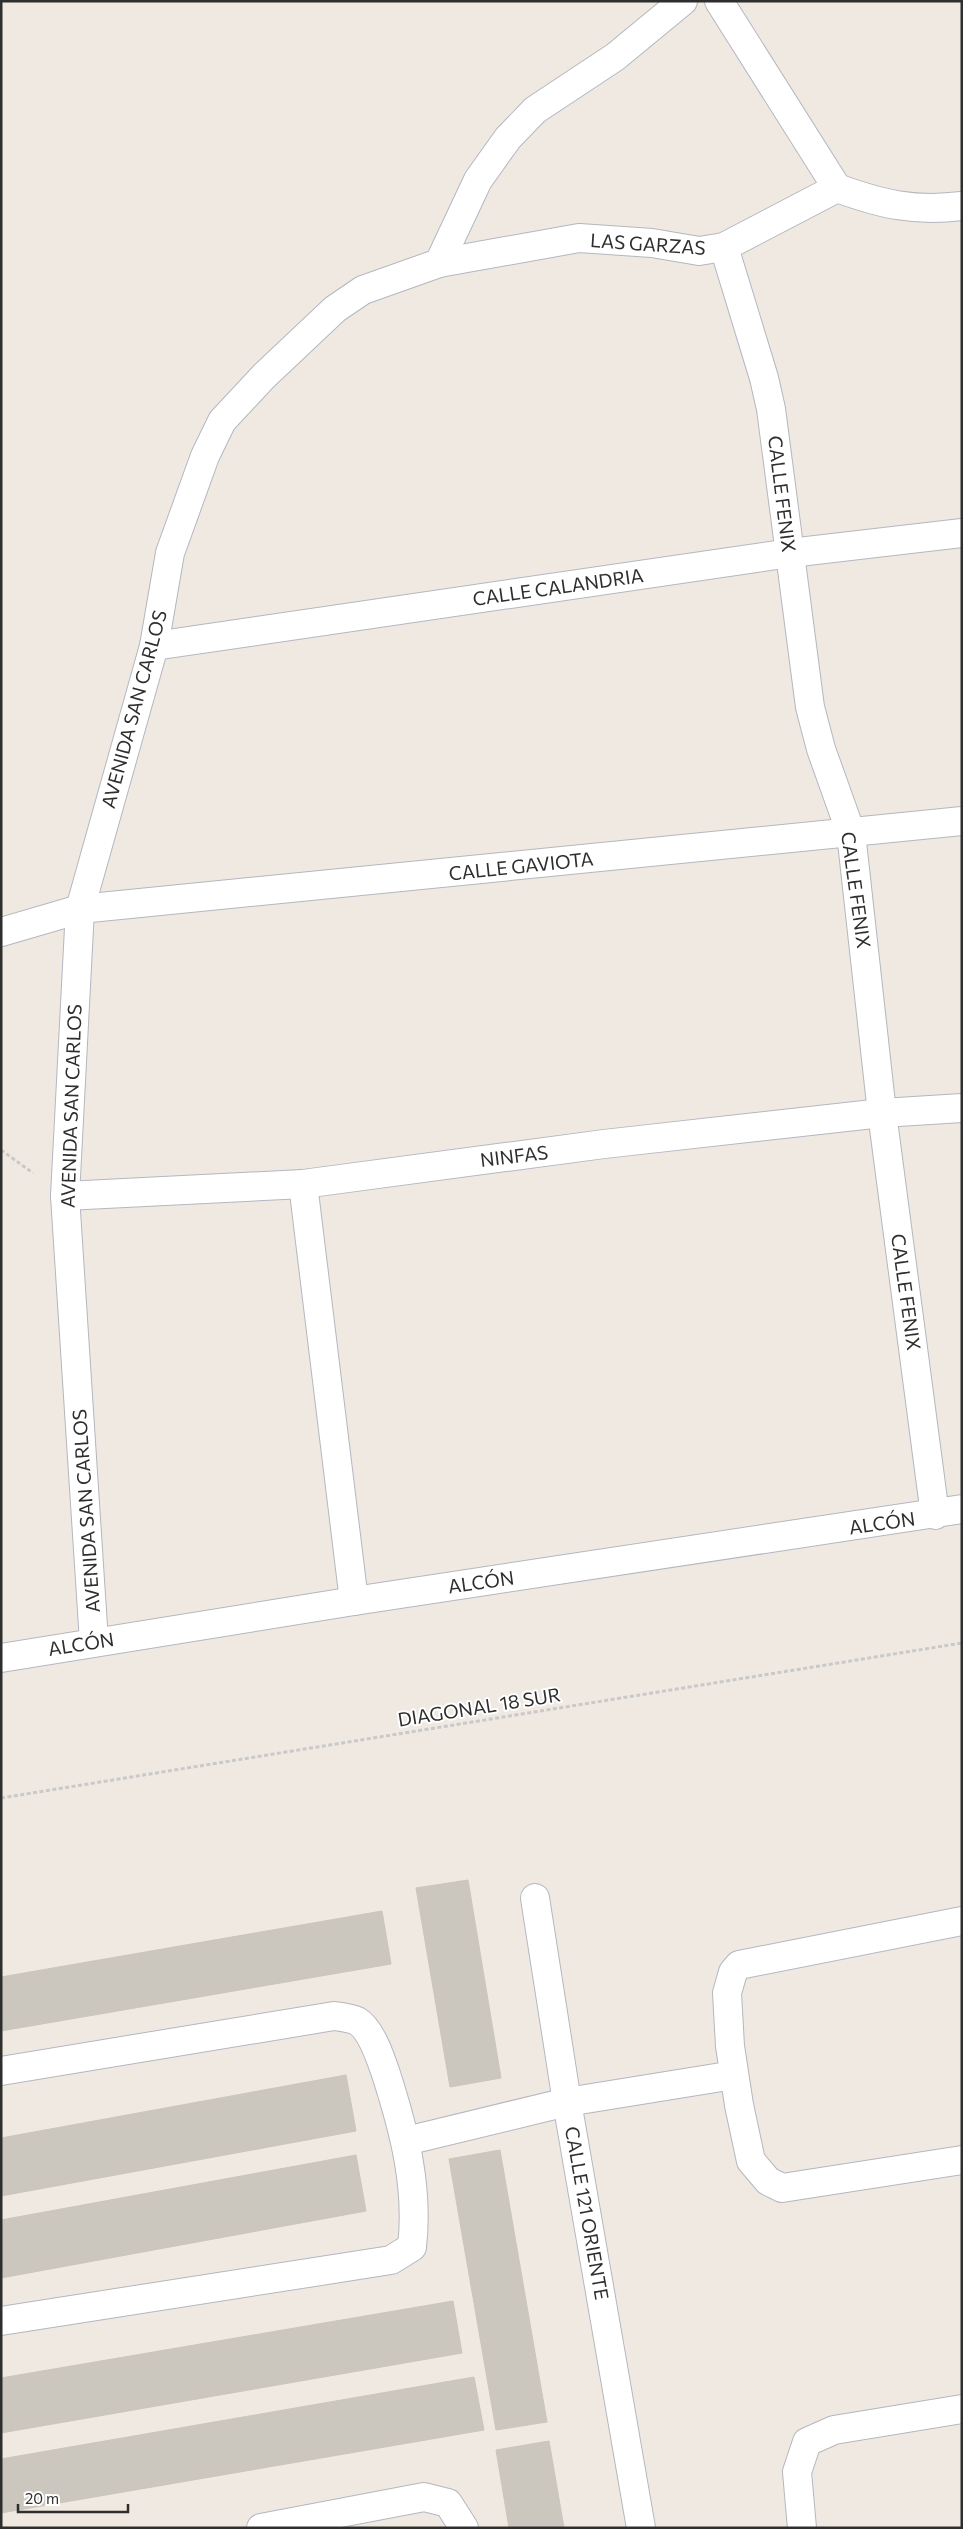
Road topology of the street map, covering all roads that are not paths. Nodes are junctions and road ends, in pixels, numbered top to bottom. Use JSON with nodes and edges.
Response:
{"nodes":[{"id":1,"x":683,"y":1,"type":"edge"},
{"id":2,"x":719,"y":1,"type":"edge"},
{"id":3,"x":837,"y":188,"type":"junction"},
{"id":4,"x":962,"y":206,"type":"edge"},
{"id":5,"x":724,"y":247,"type":"junction"},
{"id":6,"x":439,"y":263,"type":"junction"},
{"id":7,"x":962,"y":533,"type":"edge"},
{"id":8,"x":790,"y":553,"type":"junction"},
{"id":9,"x":154,"y":646,"type":"junction"},
{"id":10,"x":962,"y":821,"type":"edge"},
{"id":11,"x":851,"y":834,"type":"junction"},
{"id":12,"x":80,"y":908,"type":"junction"},
{"id":13,"x":1,"y":932,"type":"edge"},
{"id":14,"x":962,"y":1108,"type":"edge"},
{"id":15,"x":882,"y":1113,"type":"junction"},
{"id":16,"x":303,"y":1184,"type":"junction"},
{"id":17,"x":65,"y":1196,"type":"junction"},
{"id":18,"x":962,"y":1509,"type":"edge"},
{"id":19,"x":935,"y":1515,"type":"junction"},
{"id":20,"x":354,"y":1601,"type":"junction"},
{"id":21,"x":94,"y":1642,"type":"junction"},
{"id":22,"x":1,"y":1658,"type":"edge"},
{"id":23,"x":535,"y":1898,"type":"dead end"},
{"id":24,"x":962,"y":1921,"type":"edge"},
{"id":25,"x":1,"y":2071,"type":"edge"},
{"id":26,"x":734,"y":2076,"type":"junction"},
{"id":27,"x":567,"y":2102,"type":"junction"},
{"id":28,"x":406,"y":2141,"type":"junction"},
{"id":29,"x":962,"y":2160,"type":"edge"},
{"id":30,"x":1,"y":2321,"type":"edge"},
{"id":31,"x":962,"y":2410,"type":"edge"},
{"id":32,"x":261,"y":2528,"type":"edge"},
{"id":33,"x":464,"y":2528,"type":"edge"},
{"id":34,"x":641,"y":2528,"type":"edge"},
{"id":35,"x":802,"y":2528,"type":"edge"}],
"edges":[{"from":1,"to":6,"type":"street"},
{"from":2,"to":3,"type":"street"},
{"from":3,"to":4,"type":"street"},
{"from":3,"to":5,"type":"street","name":"LAS GARZAS"},
{"from":5,"to":6,"type":"street","name":"LAS GARZAS"},
{"from":5,"to":8,"type":"street","name":"CALLE FENIX"},
{"from":6,"to":9,"type":"street","name":"AVENIDA SAN CARLOS"},
{"from":7,"to":8,"type":"street","name":"CALLE CALANDRIA"},
{"from":8,"to":9,"type":"street","name":"CALLE CALANDRIA"},
{"from":8,"to":11,"type":"street","name":"CALLE FENIX"},
{"from":9,"to":12,"type":"street","name":"AVENIDA SAN CARLOS"},
{"from":10,"to":11,"type":"street","name":"CALLE GAVIOTA"},
{"from":11,"to":12,"type":"street","name":"CALLE GAVIOTA"},
{"from":11,"to":15,"type":"street","name":"CALLE FENIX"},
{"from":12,"to":13,"type":"street","name":"CALLE GAVIOTA"},
{"from":12,"to":17,"type":"street","name":"AVENIDA SAN CARLOS"},
{"from":14,"to":15,"type":"street","name":"NINFAS"},
{"from":15,"to":16,"type":"street","name":"NINFAS"},
{"from":15,"to":19,"type":"street","name":"CALLE FENIX"},
{"from":16,"to":17,"type":"street","name":"NINFAS"},
{"from":16,"to":20,"type":"street"},
{"from":17,"to":21,"type":"street","name":"AVENIDA SAN CARLOS"},
{"from":18,"to":19,"type":"street","name":"ALCÓN"},
{"from":19,"to":20,"type":"street","name":"ALCÓN"},
{"from":20,"to":21,"type":"street","name":"ALCÓN"},
{"from":21,"to":22,"type":"street","name":"ALCÓN"},
{"from":23,"to":27,"type":"street","name":"CALLE 121 ORIENTE"},
{"from":24,"to":26,"type":"street"},
{"from":25,"to":28,"type":"street"},
{"from":26,"to":27,"type":"street"},
{"from":26,"to":29,"type":"street"},
{"from":27,"to":28,"type":"street"},
{"from":27,"to":34,"type":"street","name":"CALLE 121 ORIENTE"},
{"from":28,"to":30,"type":"street"},
{"from":31,"to":35,"type":"street"},
{"from":32,"to":33,"type":"street"}]}
